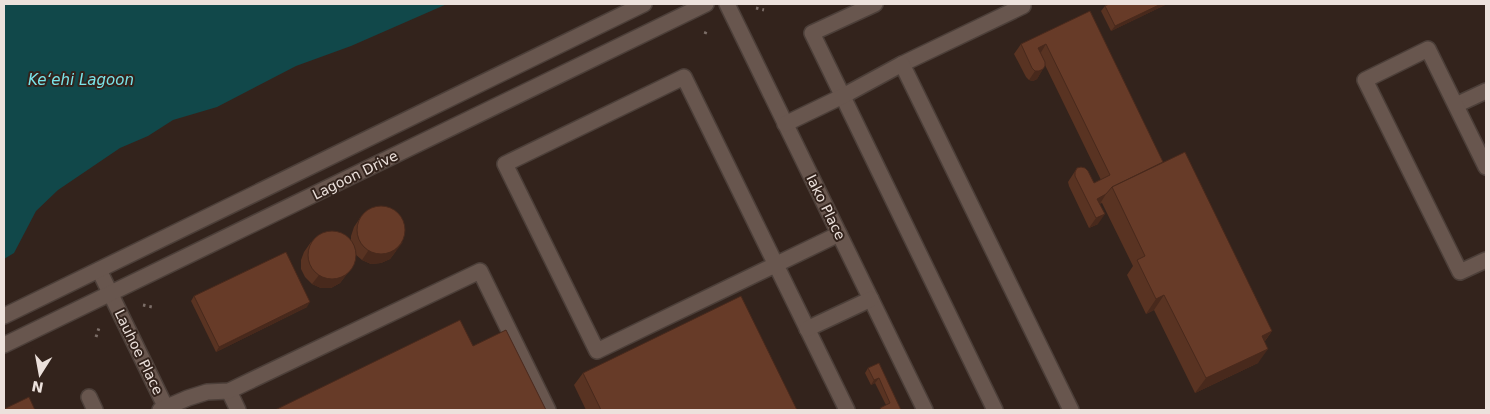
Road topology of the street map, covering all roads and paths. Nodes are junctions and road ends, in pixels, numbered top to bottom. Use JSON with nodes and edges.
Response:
{"nodes":[{"id":1,"x":644,"y":4,"type":"edge"},
{"id":2,"x":706,"y":4,"type":"edge"},
{"id":3,"x":727,"y":4,"type":"edge"},
{"id":4,"x":875,"y":4,"type":"edge"},
{"id":5,"x":1022,"y":4,"type":"edge"},
{"id":6,"x":756,"y":8,"type":"dead end"},
{"id":7,"x":764,"y":10,"type":"dead end"},
{"id":8,"x":707,"y":28,"type":"dead end"},
{"id":9,"x":705,"y":34,"type":"dead end"},
{"id":10,"x":902,"y":64,"type":"junction"},
{"id":11,"x":1486,"y":90,"type":"edge"},
{"id":12,"x":843,"y":96,"type":"junction"},
{"id":13,"x":1456,"y":105,"type":"junction"},
{"id":14,"x":785,"y":124,"type":"junction"},
{"id":15,"x":1486,"y":167,"type":"edge"},
{"id":16,"x":839,"y":234,"type":"junction"},
{"id":17,"x":1486,"y":260,"type":"edge"},
{"id":18,"x":776,"y":265,"type":"junction"},
{"id":19,"x":99,"y":270,"type":"junction"},
{"id":20,"x":110,"y":294,"type":"junction"},
{"id":21,"x":871,"y":298,"type":"junction"},
{"id":22,"x":143,"y":305,"type":"dead end"},
{"id":23,"x":152,"y":308,"type":"dead end"},
{"id":24,"x":4,"y":316,"type":"edge"},
{"id":25,"x":99,"y":328,"type":"dead end"},
{"id":26,"x":807,"y":329,"type":"junction"},
{"id":27,"x":96,"y":337,"type":"dead end"},
{"id":28,"x":4,"y":346,"type":"edge"},
{"id":29,"x":229,"y":391,"type":"junction"},
{"id":30,"x":164,"y":409,"type":"edge"},
{"id":31,"x":238,"y":410,"type":"edge"},
{"id":32,"x":548,"y":410,"type":"edge"},
{"id":33,"x":847,"y":410,"type":"edge"},
{"id":34,"x":925,"y":410,"type":"edge"},
{"id":35,"x":995,"y":410,"type":"edge"},
{"id":36,"x":1071,"y":410,"type":"edge"}],
"edges":[{"from":1,"to":19,"type":"street","name":"Lagoon Drive"},
{"from":2,"to":20,"type":"street","name":"Lagoon Drive"},
{"from":3,"to":14,"type":"street","name":"Iako Place"},
{"from":4,"to":12,"type":"street"},
{"from":5,"to":10,"type":"street"},
{"from":6,"to":7,"type":"path"},
{"from":8,"to":9,"type":"path"},
{"from":10,"to":12,"type":"street"},
{"from":10,"to":36,"type":"street"},
{"from":11,"to":13,"type":"street"},
{"from":12,"to":14,"type":"street"},
{"from":12,"to":35,"type":"street"},
{"from":13,"to":15,"type":"street"},
{"from":13,"to":17,"type":"street"},
{"from":14,"to":16,"type":"street","name":"Iako Place"},
{"from":16,"to":18,"type":"street"},
{"from":16,"to":21,"type":"street","name":"Iako Place"},
{"from":18,"to":18,"type":"street"},
{"from":18,"to":26,"type":"street"},
{"from":19,"to":20,"type":"street","name":"Lauhoe Place"},
{"from":19,"to":24,"type":"street","name":"Lagoon Drive"},
{"from":20,"to":28,"type":"street","name":"Lagoon Drive"},
{"from":20,"to":30,"type":"street","name":"Lauhoe Place"},
{"from":21,"to":26,"type":"street"},
{"from":21,"to":34,"type":"street","name":"Iako Place"},
{"from":22,"to":23,"type":"path"},
{"from":25,"to":27,"type":"path"},
{"from":26,"to":33,"type":"street"},
{"from":29,"to":30,"type":"street"},
{"from":29,"to":31,"type":"street"},
{"from":29,"to":32,"type":"street"}]}
